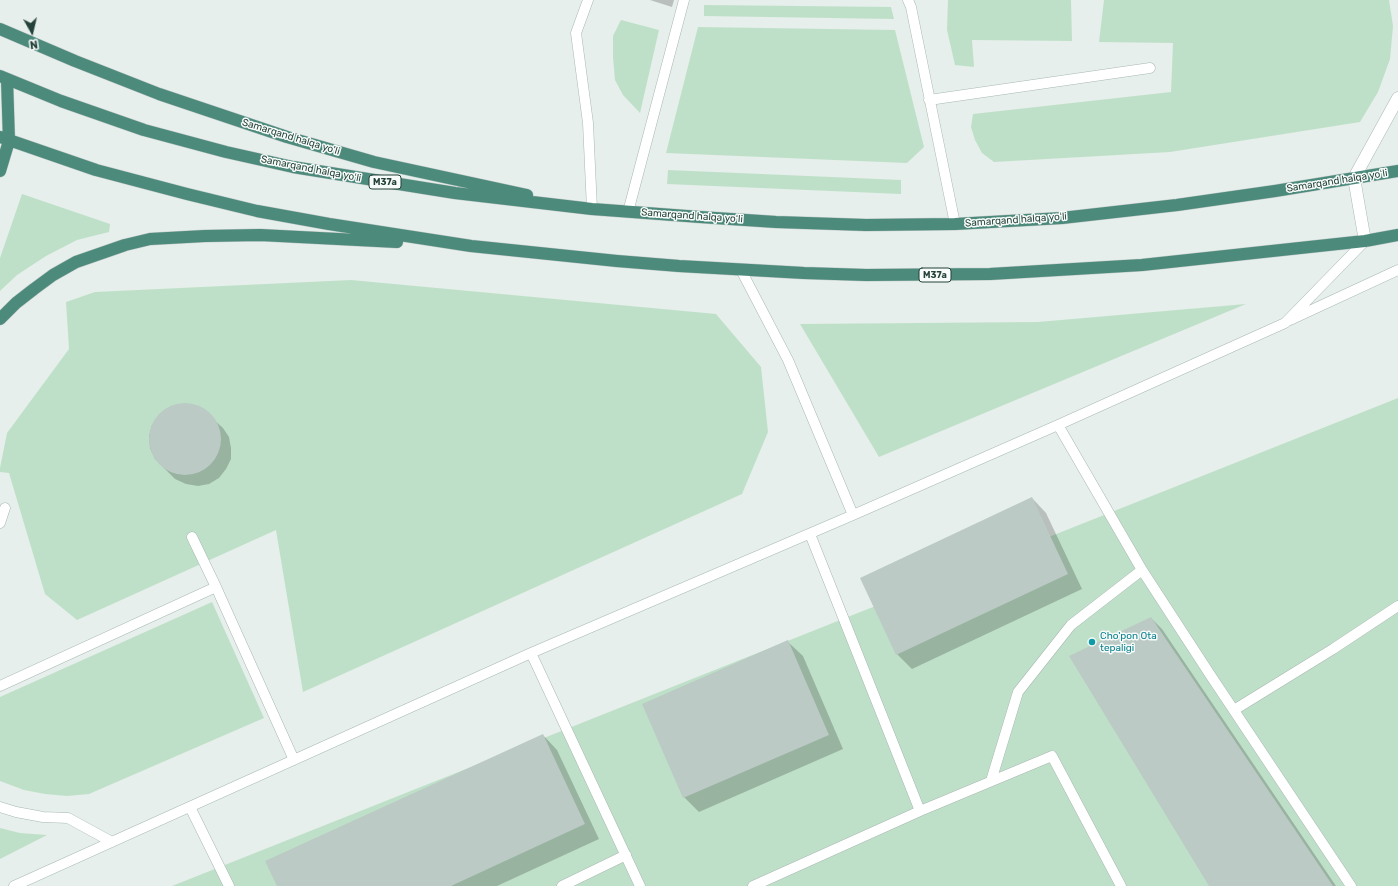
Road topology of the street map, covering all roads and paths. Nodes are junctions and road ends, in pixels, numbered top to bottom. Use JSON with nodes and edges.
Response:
{"nodes":[{"id":1,"x":588,"y":0,"type":"edge"},
{"id":2,"x":684,"y":0,"type":"edge"},
{"id":3,"x":908,"y":0,"type":"edge"},
{"id":4,"x":0,"y":29,"type":"edge"},
{"id":5,"x":1150,"y":68,"type":"dead end"},
{"id":6,"x":2,"y":81,"type":"edge"},
{"id":7,"x":1398,"y":98,"type":"edge"},
{"id":8,"x":929,"y":100,"type":"junction"},
{"id":9,"x":5,"y":139,"type":"edge"},
{"id":10,"x":0,"y":171,"type":"edge"},
{"id":11,"x":1398,"y":171,"type":"edge"},
{"id":12,"x":1354,"y":178,"type":"junction"},
{"id":13,"x":592,"y":209,"type":"junction"},
{"id":14,"x":628,"y":212,"type":"junction"},
{"id":15,"x":955,"y":224,"type":"junction"},
{"id":16,"x":1398,"y":235,"type":"edge"},
{"id":17,"x":1365,"y":241,"type":"junction"},
{"id":18,"x":471,"y":246,"type":"junction"},
{"id":19,"x":741,"y":270,"type":"junction"},
{"id":20,"x":1398,"y":270,"type":"edge"},
{"id":21,"x":0,"y":319,"type":"edge"},
{"id":22,"x":1285,"y":323,"type":"junction"},
{"id":23,"x":1058,"y":425,"type":"junction"},
{"id":24,"x":5,"y":508,"type":"dead end"},
{"id":25,"x":853,"y":515,"type":"junction"},
{"id":26,"x":0,"y":523,"type":"edge"},
{"id":27,"x":810,"y":534,"type":"junction"},
{"id":28,"x":192,"y":537,"type":"dead end"},
{"id":29,"x":1142,"y":570,"type":"junction"},
{"id":30,"x":216,"y":587,"type":"junction"},
{"id":31,"x":1398,"y":606,"type":"edge"},
{"id":32,"x":531,"y":653,"type":"junction"},
{"id":33,"x":0,"y":686,"type":"edge"},
{"id":34,"x":1234,"y":710,"type":"junction"},
{"id":35,"x":294,"y":760,"type":"junction"},
{"id":36,"x":991,"y":781,"type":"junction"},
{"id":37,"x":190,"y":806,"type":"junction"},
{"id":38,"x":0,"y":807,"type":"edge"},
{"id":39,"x":920,"y":811,"type":"junction"},
{"id":40,"x":112,"y":842,"type":"junction"},
{"id":41,"x":626,"y":856,"type":"junction"},
{"id":42,"x":14,"y":886,"type":"edge"},
{"id":43,"x":229,"y":886,"type":"edge"},
{"id":44,"x":562,"y":886,"type":"edge"},
{"id":45,"x":640,"y":886,"type":"edge"},
{"id":46,"x":753,"y":886,"type":"edge"},
{"id":47,"x":1121,"y":886,"type":"edge"},
{"id":48,"x":1351,"y":886,"type":"edge"}],
"edges":[{"from":1,"to":13,"type":"lane"},
{"from":2,"to":14,"type":"lane"},
{"from":3,"to":8,"type":"lane"},
{"from":4,"to":13,"type":"highway","name":"Samarqand halqa yo'li","number":"M37a"},
{"from":5,"to":8,"type":"lane"},
{"from":6,"to":9,"type":"highway"},
{"from":6,"to":13,"type":"highway","name":"Samarqand halqa yoʻli","number":"M37a"},
{"from":7,"to":12,"type":"street"},
{"from":8,"to":15,"type":"lane"},
{"from":9,"to":10,"type":"highway"},
{"from":9,"to":18,"type":"highway","number":"M37a"},
{"from":11,"to":12,"type":"highway","name":"Samarqand halqa yoʻli","number":"M37a"},
{"from":12,"to":15,"type":"highway","name":"Samarqand halqa yoʻli","number":"M37a"},
{"from":12,"to":17,"type":"street"},
{"from":13,"to":14,"type":"highway","name":"Samarqand halqa yoʻli","number":"M37a"},
{"from":14,"to":15,"type":"highway","name":"Samarqand halqa yoʻli","number":"M37a"},
{"from":16,"to":17,"type":"highway","number":"M37a"},
{"from":17,"to":19,"type":"highway","number":"M37a"},
{"from":17,"to":22,"type":"lane"},
{"from":18,"to":19,"type":"highway","number":"M37a"},
{"from":18,"to":21,"type":"highway"},
{"from":19,"to":25,"type":"lane"},
{"from":20,"to":22,"type":"lane"},
{"from":22,"to":23,"type":"lane"},
{"from":23,"to":25,"type":"lane"},
{"from":23,"to":29,"type":"lane"},
{"from":24,"to":26,"type":"lane"},
{"from":25,"to":27,"type":"lane"},
{"from":27,"to":32,"type":"lane"},
{"from":27,"to":39,"type":"lane"},
{"from":28,"to":30,"type":"lane"},
{"from":29,"to":34,"type":"lane"},
{"from":29,"to":36,"type":"lane"},
{"from":30,"to":33,"type":"lane"},
{"from":30,"to":35,"type":"lane"},
{"from":31,"to":34,"type":"lane"},
{"from":32,"to":35,"type":"lane"},
{"from":32,"to":41,"type":"lane"},
{"from":34,"to":48,"type":"lane"},
{"from":35,"to":37,"type":"lane"},
{"from":36,"to":39,"type":"lane"},
{"from":36,"to":47,"type":"lane"},
{"from":37,"to":40,"type":"lane"},
{"from":37,"to":43,"type":"lane"},
{"from":38,"to":40,"type":"lane"},
{"from":39,"to":46,"type":"lane"},
{"from":40,"to":42,"type":"lane"},
{"from":41,"to":44,"type":"lane"},
{"from":41,"to":45,"type":"lane"}]}
